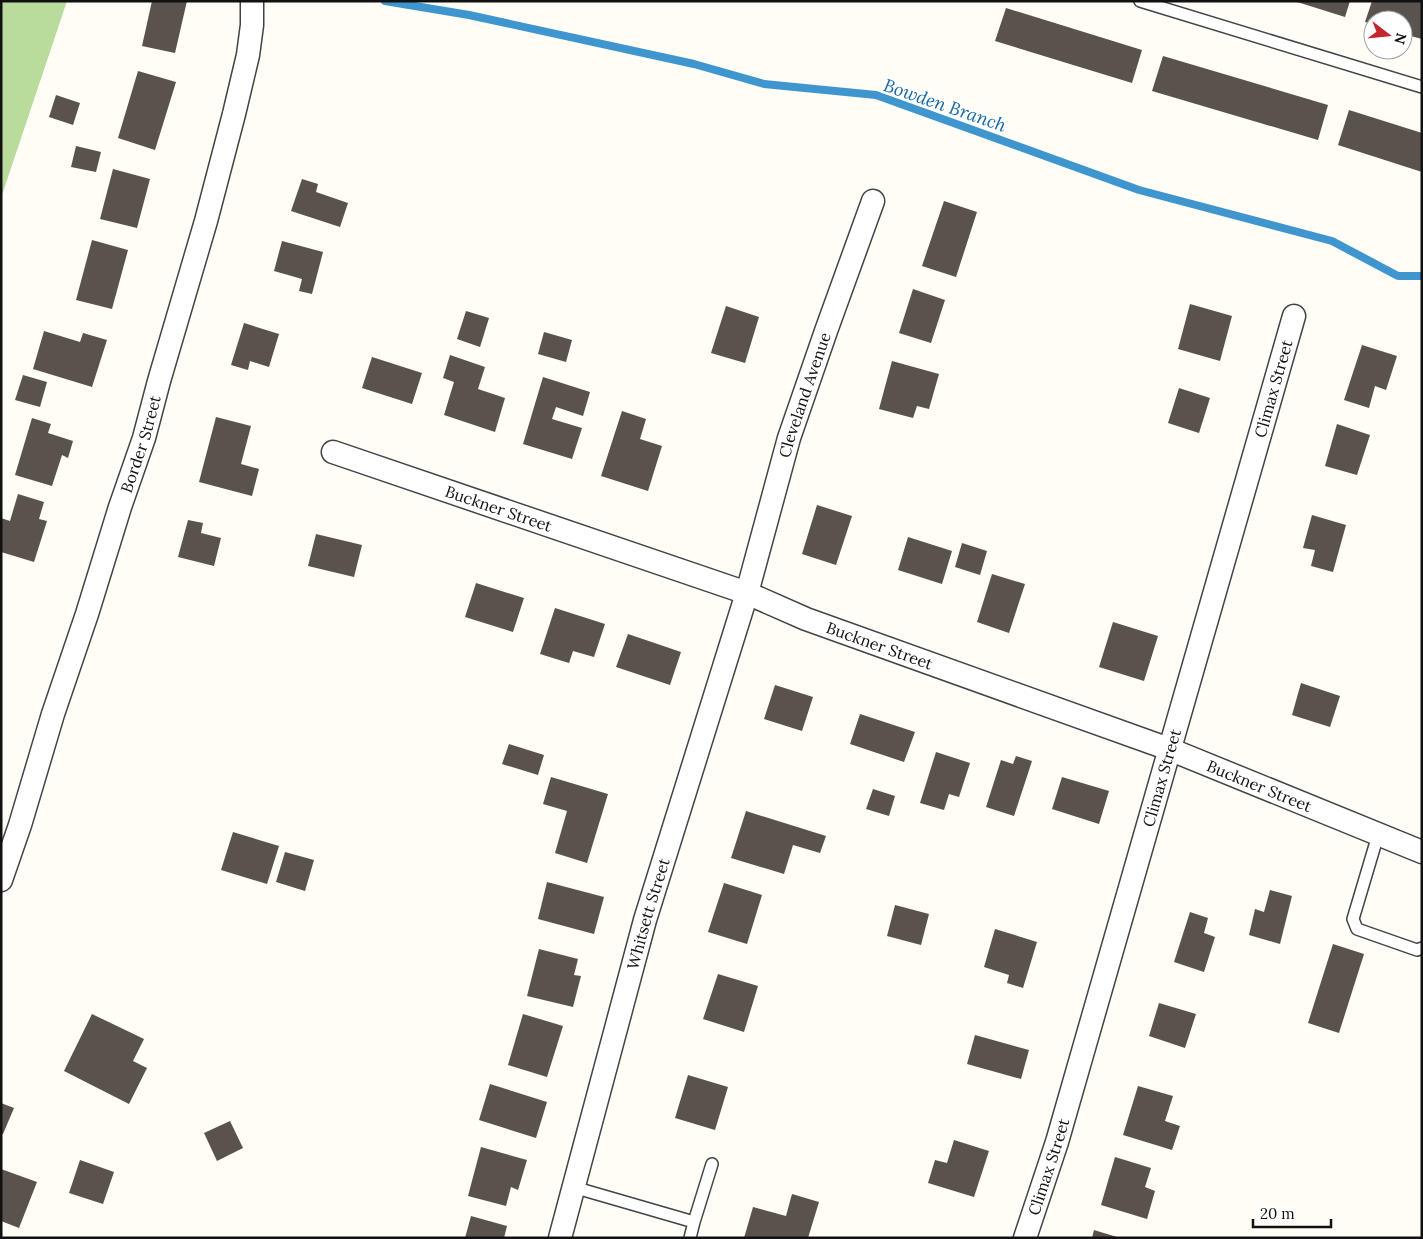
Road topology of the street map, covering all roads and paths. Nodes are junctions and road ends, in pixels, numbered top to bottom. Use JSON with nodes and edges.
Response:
{"nodes":[{"id":1,"x":252,"y":1,"type":"edge"},
{"id":2,"x":1140,"y":1,"type":"edge"},
{"id":3,"x":1422,"y":87,"type":"edge"},
{"id":4,"x":873,"y":201,"type":"dead end"},
{"id":5,"x":1294,"y":316,"type":"dead end"},
{"id":6,"x":333,"y":452,"type":"dead end"},
{"id":7,"x":747,"y":593,"type":"junction"},
{"id":8,"x":1169,"y":749,"type":"junction"},
{"id":9,"x":1378,"y":835,"type":"junction"},
{"id":10,"x":1422,"y":852,"type":"edge"},
{"id":11,"x":1,"y":880,"type":"edge"},
{"id":12,"x":1422,"y":948,"type":"edge"},
{"id":13,"x":712,"y":1164,"type":"dead end"},
{"id":14,"x":573,"y":1187,"type":"junction"},
{"id":15,"x":694,"y":1222,"type":"junction"},
{"id":16,"x":560,"y":1238,"type":"edge"},
{"id":17,"x":690,"y":1238,"type":"edge"},
{"id":18,"x":1025,"y":1238,"type":"edge"}],
"edges":[{"from":1,"to":11,"type":"street","name":"Border Street"},
{"from":2,"to":3,"type":"lane"},
{"from":4,"to":7,"type":"street","name":"Cleveland Avenue"},
{"from":5,"to":8,"type":"street","name":"Climax Street"},
{"from":6,"to":7,"type":"street","name":"Buckner Street"},
{"from":7,"to":8,"type":"street","name":"Buckner Street"},
{"from":7,"to":14,"type":"street","name":"Whitsett Street"},
{"from":8,"to":9,"type":"street","name":"Buckner Street"},
{"from":8,"to":18,"type":"street","name":"Climax Street"},
{"from":9,"to":10,"type":"street","name":"Buckner Street"},
{"from":9,"to":12,"type":"lane"},
{"from":13,"to":15,"type":"lane"},
{"from":14,"to":15,"type":"lane"},
{"from":14,"to":16,"type":"street","name":"Whitsett Street"},
{"from":15,"to":17,"type":"lane"}]}
